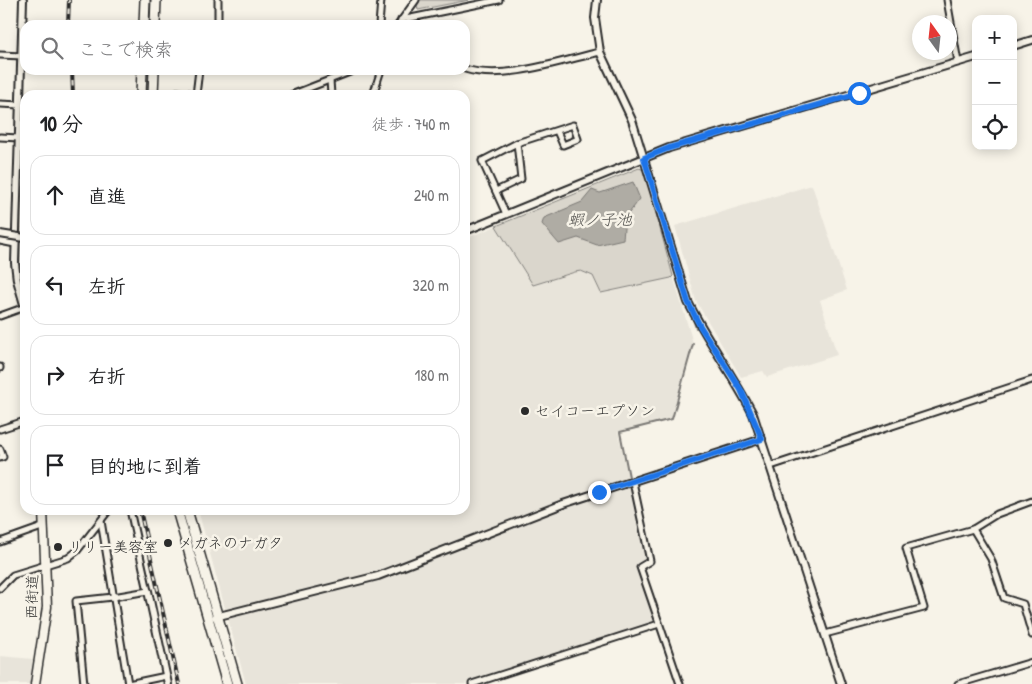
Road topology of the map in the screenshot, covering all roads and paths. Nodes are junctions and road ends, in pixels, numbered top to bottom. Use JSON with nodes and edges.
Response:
{"nodes":[{"id":1,"x":23,"y":0,"type":"edge"},
{"id":2,"x":145,"y":0,"type":"edge"},
{"id":3,"x":156,"y":0,"type":"edge"},
{"id":4,"x":218,"y":0,"type":"edge"},
{"id":5,"x":381,"y":0,"type":"edge"},
{"id":6,"x":416,"y":0,"type":"edge"},
{"id":7,"x":499,"y":0,"type":"edge"},
{"id":8,"x":597,"y":0,"type":"edge"},
{"id":9,"x":947,"y":0,"type":"edge"},
{"id":10,"x":23,"y":20,"type":"edge"},
{"id":11,"x":144,"y":20,"type":"edge"},
{"id":12,"x":155,"y":20,"type":"edge"},
{"id":13,"x":218,"y":20,"type":"edge"},
{"id":14,"x":379,"y":20,"type":"edge"},
{"id":15,"x":401,"y":20,"type":"edge"},
{"id":16,"x":408,"y":20,"type":"edge"},
{"id":17,"x":1032,"y":40,"type":"edge"},
{"id":18,"x":1017,"y":45,"type":"edge"},
{"id":19,"x":600,"y":52,"type":"junction"},
{"id":20,"x":0,"y":55,"type":"edge"},
{"id":21,"x":20,"y":56,"type":"edge"},
{"id":22,"x":972,"y":58,"type":"edge"},
{"id":23,"x":958,"y":62,"type":"junction"},
{"id":24,"x":470,"y":70,"type":"edge"},
{"id":25,"x":21,"y":75,"type":"edge"},
{"id":26,"x":142,"y":75,"type":"edge"},
{"id":27,"x":154,"y":75,"type":"edge"},
{"id":28,"x":198,"y":75,"type":"edge"},
{"id":29,"x":342,"y":75,"type":"edge"},
{"id":30,"x":379,"y":75,"type":"edge"},
{"id":31,"x":330,"y":80,"type":"junction"},
{"id":32,"x":21,"y":90,"type":"edge"},
{"id":33,"x":141,"y":90,"type":"edge"},
{"id":34,"x":153,"y":90,"type":"edge"},
{"id":35,"x":197,"y":90,"type":"edge"},
{"id":36,"x":304,"y":90,"type":"edge"},
{"id":37,"x":331,"y":90,"type":"edge"},
{"id":38,"x":374,"y":90,"type":"edge"},
{"id":39,"x":0,"y":104,"type":"edge"},
{"id":40,"x":20,"y":105,"type":"joint"},
{"id":41,"x":557,"y":131,"type":"junction"},
{"id":42,"x":0,"y":137,"type":"edge"},
{"id":43,"x":19,"y":138,"type":"junction"},
{"id":44,"x":517,"y":142,"type":"junction"},
{"id":45,"x":644,"y":158,"type":"junction"},
{"id":46,"x":496,"y":191,"type":"junction"},
{"id":47,"x":506,"y":214,"type":"junction"},
{"id":48,"x":470,"y":229,"type":"edge"},
{"id":49,"x":0,"y":234,"type":"edge"},
{"id":50,"x":20,"y":237,"type":"edge"},
{"id":51,"x":0,"y":241,"type":"edge"},
{"id":52,"x":15,"y":244,"type":"junction"},
{"id":53,"x":20,"y":290,"type":"edge"},
{"id":54,"x":20,"y":309,"type":"edge"},
{"id":55,"x":0,"y":316,"type":"edge"},
{"id":56,"x":1032,"y":380,"type":"edge"},
{"id":57,"x":20,"y":423,"type":"edge"},
{"id":58,"x":0,"y":429,"type":"edge"},
{"id":59,"x":762,"y":439,"type":"junction"},
{"id":60,"x":0,"y":449,"type":"edge"},
{"id":61,"x":0,"y":458,"type":"edge"},
{"id":62,"x":771,"y":466,"type":"junction"},
{"id":63,"x":633,"y":482,"type":"junction"},
{"id":64,"x":1032,"y":501,"type":"edge"},
{"id":65,"x":43,"y":515,"type":"edge"},
{"id":66,"x":105,"y":515,"type":"edge"},
{"id":67,"x":131,"y":515,"type":"edge"},
{"id":68,"x":178,"y":515,"type":"edge"},
{"id":69,"x":189,"y":515,"type":"edge"},
{"id":70,"x":101,"y":521,"type":"junction"},
{"id":71,"x":42,"y":528,"type":"junction"},
{"id":72,"x":973,"y":529,"type":"junction"},
{"id":73,"x":0,"y":542,"type":"edge"},
{"id":74,"x":46,"y":566,"type":"junction"},
{"id":75,"x":0,"y":588,"type":"edge"},
{"id":76,"x":148,"y":591,"type":"junction"},
{"id":77,"x":113,"y":598,"type":"junction"},
{"id":78,"x":218,"y":616,"type":"junction"},
{"id":79,"x":208,"y":618,"type":"junction"},
{"id":80,"x":659,"y":624,"type":"junction"},
{"id":81,"x":825,"y":634,"type":"junction"},
{"id":82,"x":1032,"y":635,"type":"edge"},
{"id":83,"x":1032,"y":662,"type":"edge"},
{"id":84,"x":166,"y":676,"type":"junction"},
{"id":85,"x":35,"y":684,"type":"edge"},
{"id":86,"x":84,"y":684,"type":"edge"},
{"id":87,"x":128,"y":684,"type":"edge"},
{"id":88,"x":168,"y":684,"type":"edge"},
{"id":89,"x":226,"y":684,"type":"edge"},
{"id":90,"x":237,"y":684,"type":"edge"},
{"id":91,"x":472,"y":684,"type":"edge"},
{"id":92,"x":680,"y":684,"type":"edge"},
{"id":93,"x":841,"y":684,"type":"edge"},
{"id":94,"x":958,"y":684,"type":"edge"}],
"edges":[{"from":1,"to":10,"type":"street"},
{"from":2,"to":11,"type":"highway"},
{"from":3,"to":12,"type":"highway"},
{"from":4,"to":13,"type":"street"},
{"from":5,"to":14,"type":"street"},
{"from":6,"to":15,"type":"street"},
{"from":7,"to":16,"type":"street"},
{"from":8,"to":19,"type":"street"},
{"from":9,"to":23,"type":"street"},
{"from":17,"to":18,"type":"street"},
{"from":19,"to":24,"type":"street"},
{"from":19,"to":45,"type":"street"},
{"from":20,"to":21,"type":"street"},
{"from":22,"to":23,"type":"street"},
{"from":23,"to":45,"type":"street"},
{"from":25,"to":32,"type":"street"},
{"from":26,"to":33,"type":"highway"},
{"from":27,"to":34,"type":"highway"},
{"from":28,"to":35,"type":"street"},
{"from":29,"to":31,"type":"street"},
{"from":30,"to":38,"type":"street"},
{"from":31,"to":36,"type":"street"},
{"from":31,"to":37,"type":"street"},
{"from":39,"to":40,"type":"street"},
{"from":40,"to":43,"type":"street"},
{"from":41,"to":41,"type":"street"},
{"from":41,"to":44,"type":"street"},
{"from":42,"to":43,"type":"street"},
{"from":43,"to":52,"type":"street"},
{"from":44,"to":46,"type":"street"},
{"from":44,"to":46,"type":"street"},
{"from":45,"to":47,"type":"street"},
{"from":45,"to":59,"type":"street"},
{"from":46,"to":47,"type":"street"},
{"from":47,"to":48,"type":"street"},
{"from":49,"to":50,"type":"street","bridge":true},
{"from":51,"to":52,"type":"street"},
{"from":52,"to":53,"type":"street"},
{"from":54,"to":55,"type":"street"},
{"from":56,"to":62,"type":"street"},
{"from":57,"to":58,"type":"street"},
{"from":59,"to":62,"type":"street"},
{"from":59,"to":63,"type":"street"},
{"from":60,"to":61,"type":"street"},
{"from":62,"to":81,"type":"street"},
{"from":63,"to":78,"type":"street"},
{"from":63,"to":80,"type":"street"},
{"from":64,"to":72,"type":"street"},
{"from":65,"to":71,"type":"main road","name":"西街道"},
{"from":66,"to":70,"type":"street"},
{"from":67,"to":76,"type":"street"},
{"from":68,"to":79,"type":"highway"},
{"from":69,"to":78,"type":"highway"},
{"from":70,"to":74,"type":"street"},
{"from":70,"to":77,"type":"street"},
{"from":71,"to":73,"type":"street"},
{"from":71,"to":74,"type":"main road","name":"西街道"},
{"from":72,"to":81,"type":"street"},
{"from":72,"to":82,"type":"street"},
{"from":74,"to":75,"type":"street"},
{"from":74,"to":85,"type":"main road","name":"西街道"},
{"from":76,"to":77,"type":"street"},
{"from":76,"to":84,"type":"street"},
{"from":77,"to":86,"type":"street"},
{"from":77,"to":87,"type":"street"},
{"from":78,"to":79,"type":"street"},
{"from":78,"to":90,"type":"highway"},
{"from":79,"to":89,"type":"highway"},
{"from":80,"to":91,"type":"street"},
{"from":80,"to":92,"type":"street"},
{"from":81,"to":93,"type":"street"},
{"from":83,"to":94,"type":"street"},
{"from":84,"to":87,"type":"street"},
{"from":84,"to":88,"type":"street"}]}
